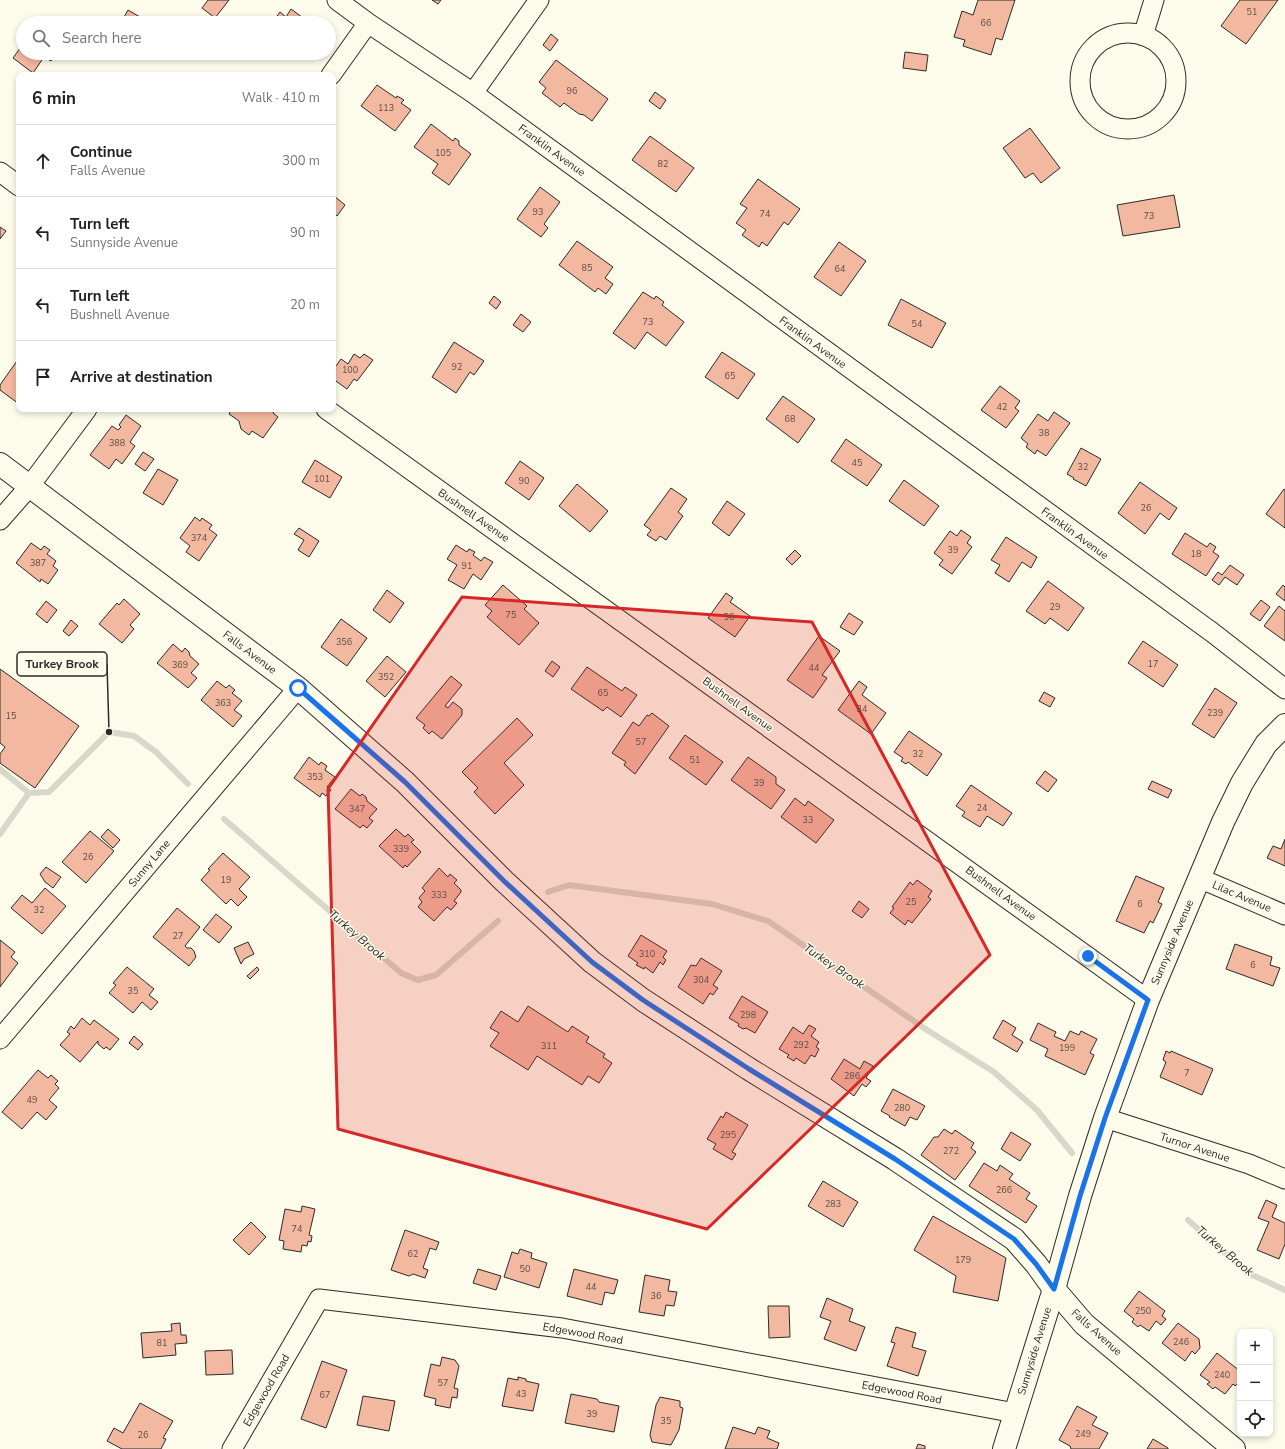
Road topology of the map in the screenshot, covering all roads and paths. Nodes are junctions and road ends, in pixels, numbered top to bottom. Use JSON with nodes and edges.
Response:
{"nodes":[{"id":1,"x":337,"y":0,"type":"edge"},
{"id":2,"x":539,"y":0,"type":"edge"},
{"id":3,"x":1154,"y":0,"type":"edge"},
{"id":4,"x":368,"y":23,"type":"junction"},
{"id":5,"x":1143,"y":36,"type":"junction"},
{"id":6,"x":333,"y":72,"type":"edge"},
{"id":7,"x":473,"y":93,"type":"junction"},
{"id":8,"x":0,"y":172,"type":"edge"},
{"id":9,"x":16,"y":184,"type":"edge"},
{"id":10,"x":85,"y":412,"type":"edge"},
{"id":11,"x":330,"y":412,"type":"edge"},
{"id":12,"x":0,"y":464,"type":"edge"},
{"id":13,"x":29,"y":487,"type":"junction"},
{"id":14,"x":0,"y":520,"type":"edge"},
{"id":15,"x":298,"y":688,"type":"junction"},
{"id":16,"x":1285,"y":689,"type":"edge"},
{"id":17,"x":1285,"y":725,"type":"edge"},
{"id":18,"x":1199,"y":878,"type":"junction"},
{"id":19,"x":1285,"y":915,"type":"edge"},
{"id":20,"x":1148,"y":1000,"type":"junction"},
{"id":21,"x":0,"y":1039,"type":"edge"},
{"id":22,"x":1105,"y":1118,"type":"junction"},
{"id":23,"x":1285,"y":1180,"type":"edge"},
{"id":24,"x":1054,"y":1289,"type":"junction"},
{"id":25,"x":1015,"y":1413,"type":"junction"},
{"id":26,"x":232,"y":1449,"type":"edge"},
{"id":27,"x":1004,"y":1449,"type":"edge"},
{"id":28,"x":1234,"y":1449,"type":"edge"}],
"edges":[{"from":1,"to":4,"type":"street","name":"Franklin Avenue"},
{"from":2,"to":7,"type":"street"},
{"from":3,"to":5,"type":"street"},
{"from":4,"to":6,"type":"street"},
{"from":4,"to":7,"type":"street","name":"Franklin Avenue"},
{"from":5,"to":5,"type":"street"},
{"from":7,"to":16,"type":"street","name":"Franklin Avenue"},
{"from":8,"to":9,"type":"street"},
{"from":10,"to":13,"type":"street"},
{"from":11,"to":20,"type":"street","name":"Bushnell Avenue"},
{"from":12,"to":13,"type":"main road","name":"Falls Avenue"},
{"from":13,"to":14,"type":"street"},
{"from":13,"to":15,"type":"main road","name":"Falls Avenue"},
{"from":15,"to":21,"type":"street","name":"Sunny Lane"},
{"from":15,"to":24,"type":"main road","name":"Falls Avenue"},
{"from":17,"to":18,"type":"main road","name":"Sunnyside Avenue"},
{"from":18,"to":19,"type":"street","name":"Lilac Avenue"},
{"from":18,"to":20,"type":"main road","name":"Sunnyside Avenue"},
{"from":20,"to":22,"type":"main road","name":"Sunnyside Avenue"},
{"from":22,"to":23,"type":"street","name":"Turnor Avenue"},
{"from":22,"to":24,"type":"main road","name":"Sunnyside Avenue"},
{"from":24,"to":25,"type":"main road","name":"Sunnyside Avenue"},
{"from":24,"to":28,"type":"main road","name":"Falls Avenue"},
{"from":25,"to":26,"type":"street","name":"Edgewood Road"},
{"from":25,"to":27,"type":"main road","name":"Sunnyside Avenue"}]}
